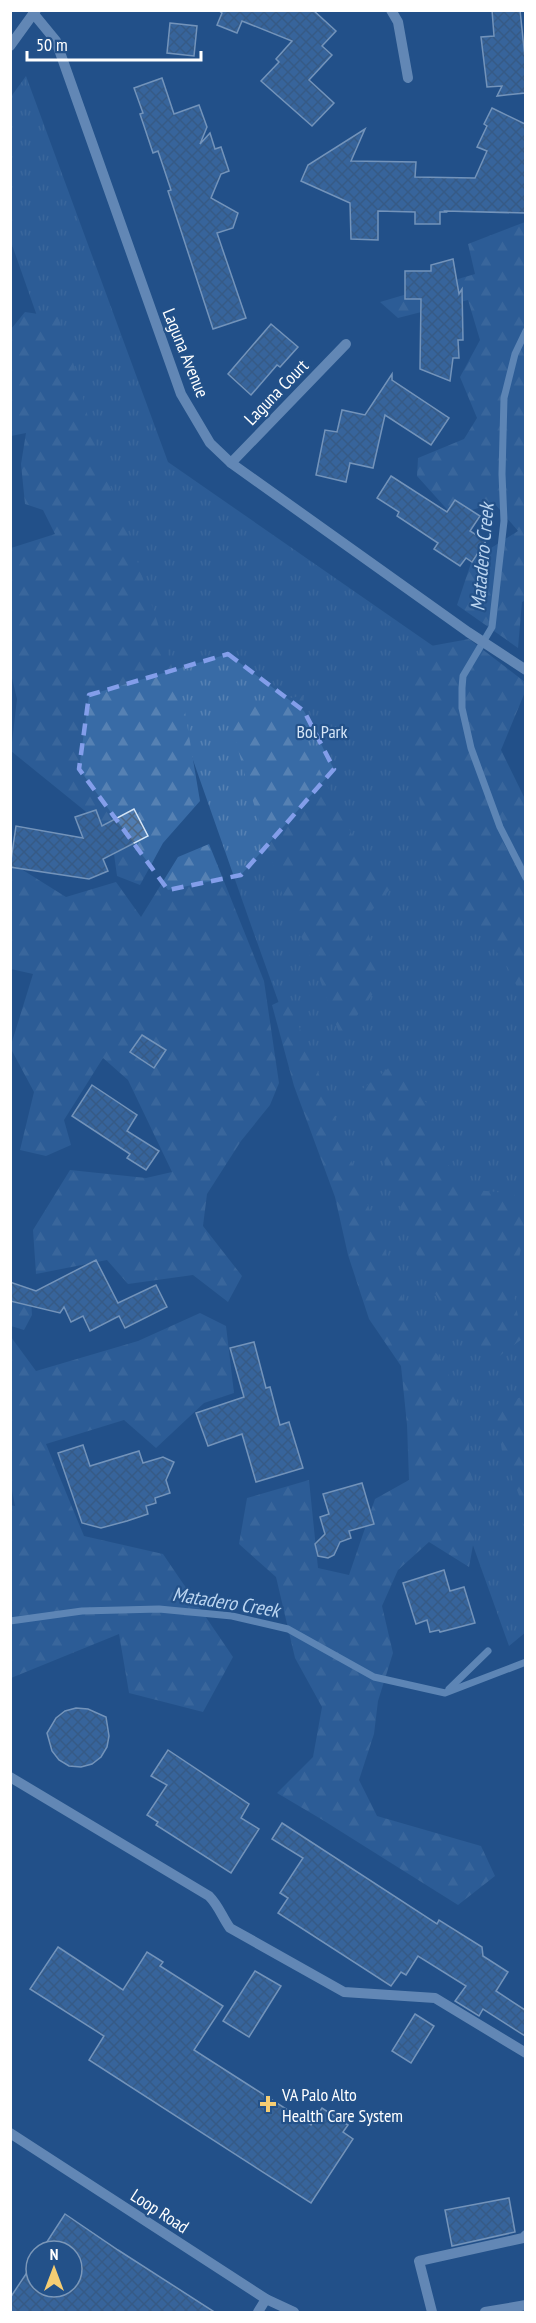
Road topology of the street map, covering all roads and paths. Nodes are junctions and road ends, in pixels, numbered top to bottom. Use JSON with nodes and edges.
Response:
{"nodes":[{"id":1,"x":391,"y":10,"type":"edge"},
{"id":2,"x":34,"y":12,"type":"edge"},
{"id":3,"x":10,"y":46,"type":"edge"},
{"id":4,"x":408,"y":78,"type":"dead end"},
{"id":5,"x":346,"y":344,"type":"dead end"},
{"id":6,"x":231,"y":463,"type":"junction"},
{"id":7,"x":525,"y":670,"type":"edge"},
{"id":8,"x":10,"y":1777,"type":"edge"},
{"id":9,"x":525,"y":2053,"type":"edge"},
{"id":10,"x":10,"y":2133,"type":"edge"},
{"id":11,"x":525,"y":2235,"type":"edge"},
{"id":12,"x":266,"y":2300,"type":"junction"},
{"id":13,"x":525,"y":2305,"type":"edge"},
{"id":14,"x":258,"y":2313,"type":"edge"},
{"id":15,"x":294,"y":2313,"type":"edge"},
{"id":16,"x":432,"y":2313,"type":"edge"},
{"id":17,"x":485,"y":2313,"type":"edge"}],
"edges":[{"from":1,"to":4,"type":"street"},
{"from":2,"to":3,"type":"street"},
{"from":2,"to":6,"type":"street","name":"Laguna Avenue"},
{"from":5,"to":6,"type":"street","name":"Laguna Court"},
{"from":6,"to":7,"type":"street","name":"Laguna Avenue"},
{"from":8,"to":9,"type":"street"},
{"from":10,"to":12,"type":"street","name":"Loop Road"},
{"from":11,"to":16,"type":"street"},
{"from":12,"to":14,"type":"street"},
{"from":12,"to":15,"type":"street","name":"Loop Road"},
{"from":13,"to":17,"type":"street"}]}
